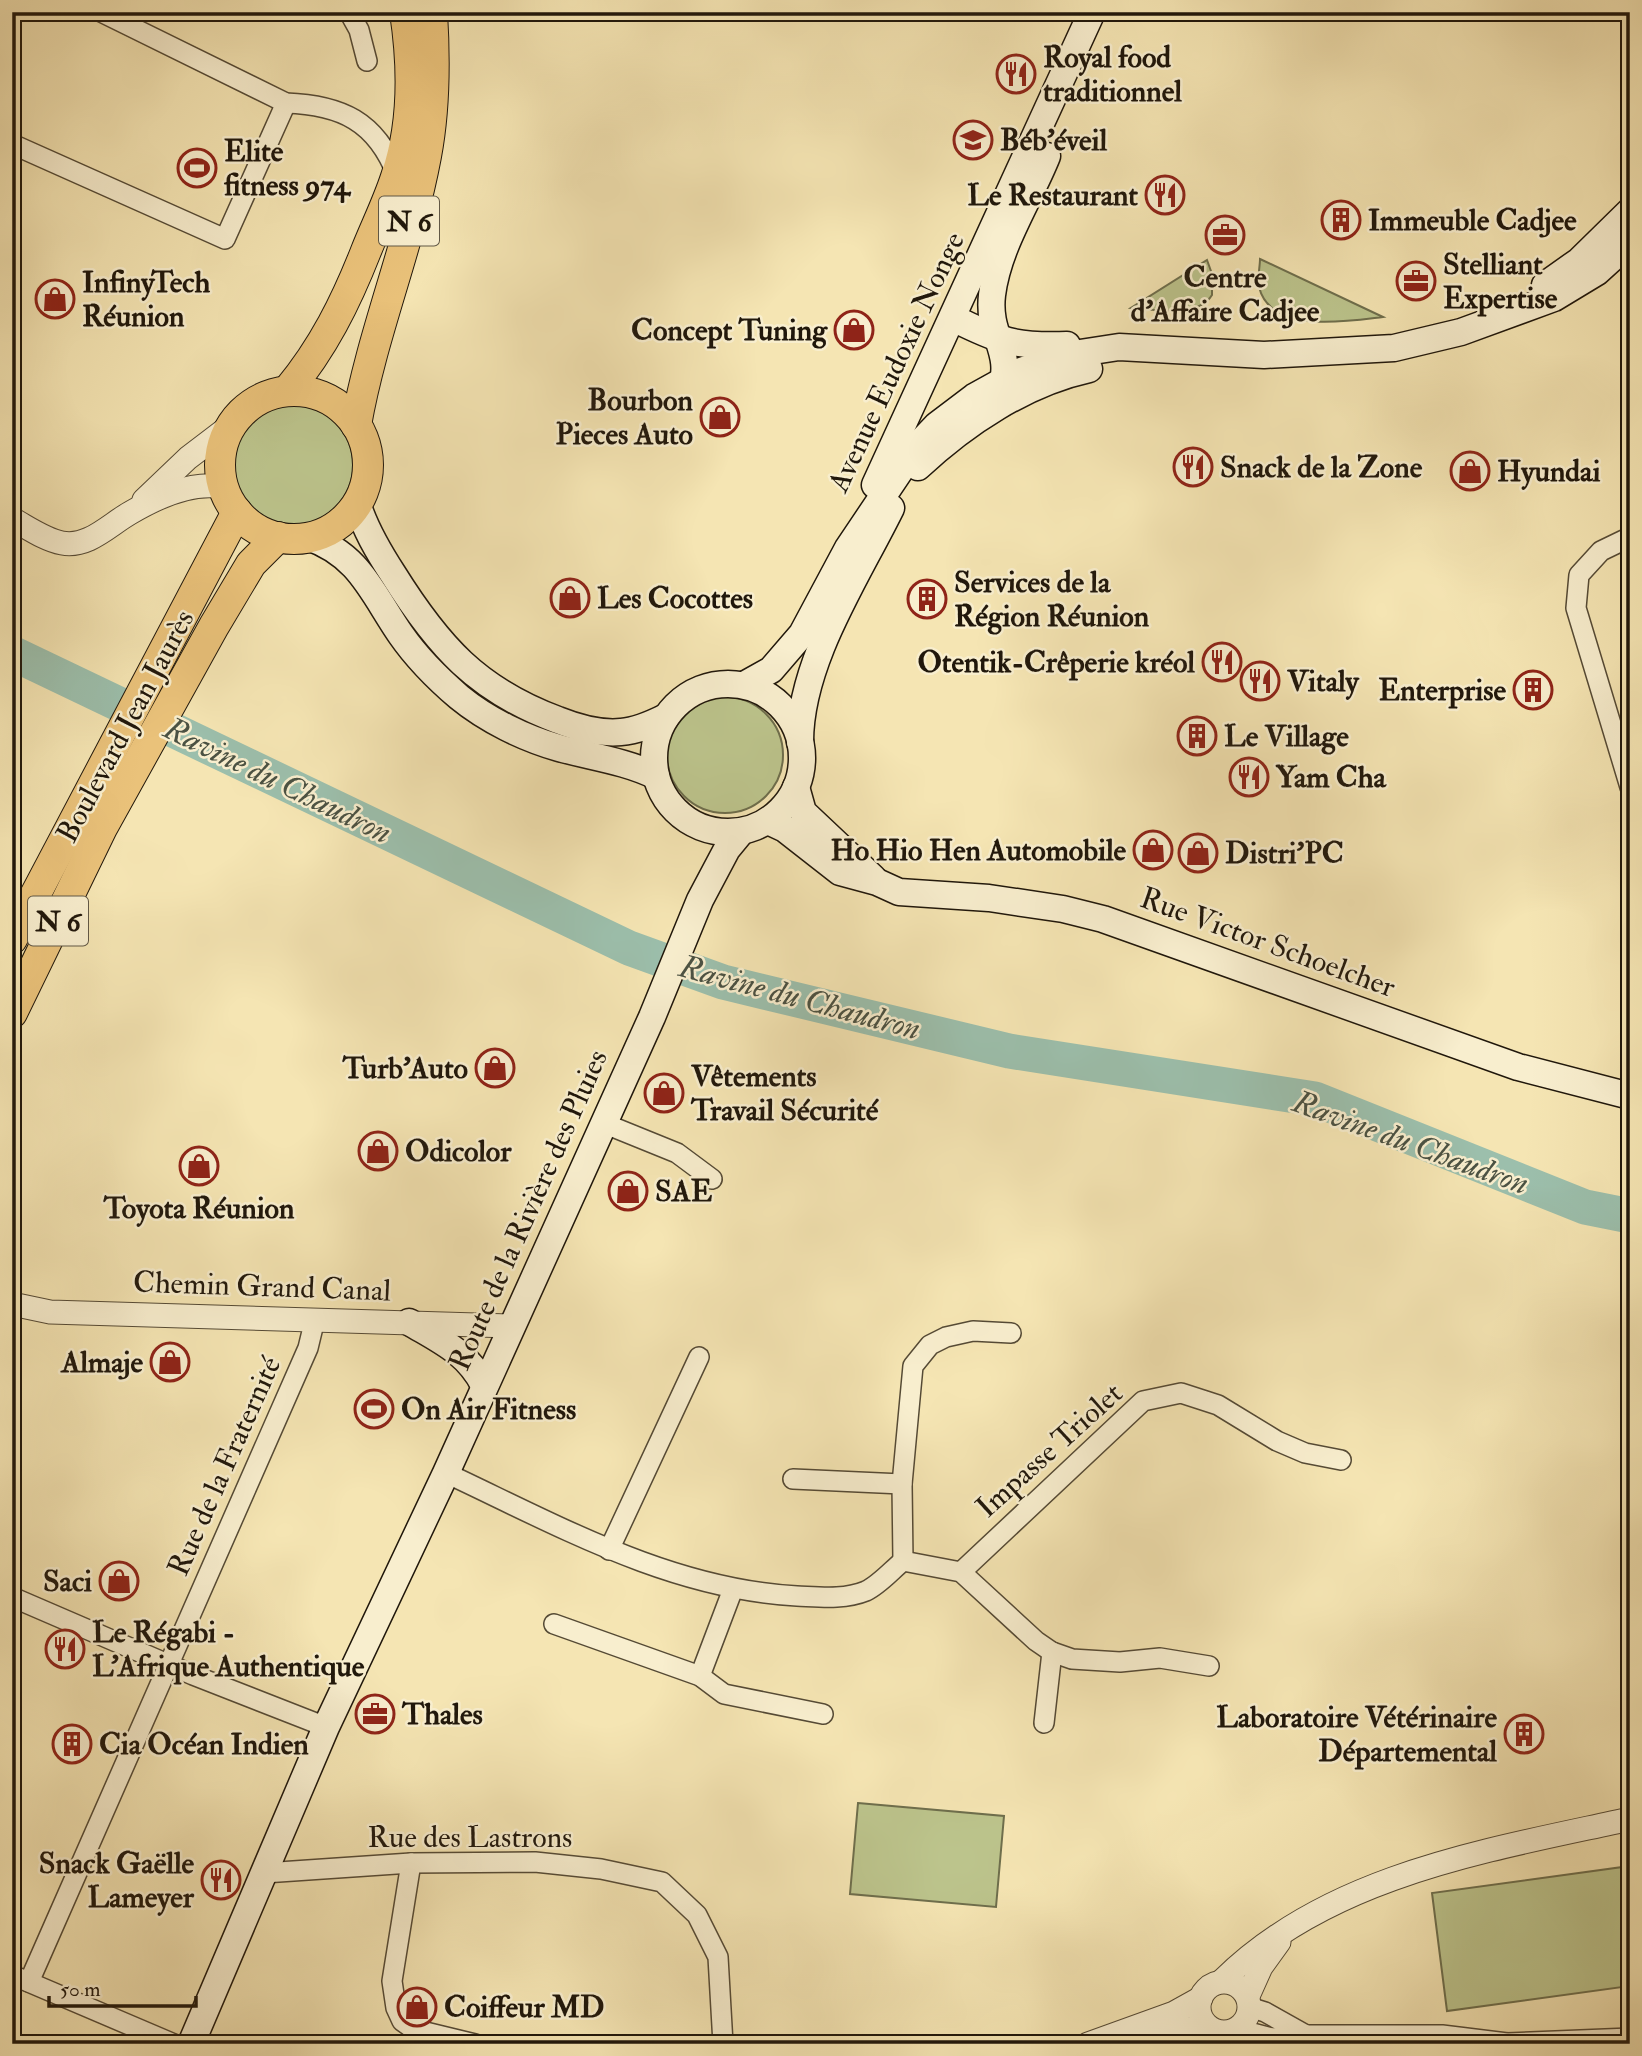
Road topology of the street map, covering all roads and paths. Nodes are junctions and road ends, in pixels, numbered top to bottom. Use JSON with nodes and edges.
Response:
{"nodes":[{"id":1,"x":101,"y":12,"type":"edge"},
{"id":2,"x":349,"y":12,"type":"edge"},
{"id":3,"x":404,"y":12,"type":"edge"},
{"id":4,"x":432,"y":12,"type":"edge"},
{"id":5,"x":1092,"y":12,"type":"edge"},
{"id":6,"x":1107,"y":12,"type":"edge"},
{"id":7,"x":367,"y":61,"type":"dead end"},
{"id":8,"x":286,"y":103,"type":"junction"},
{"id":9,"x":12,"y":144,"type":"edge"},
{"id":10,"x":397,"y":175,"type":"junction"},
{"id":11,"x":1630,"y":211,"type":"edge"},
{"id":12,"x":1630,"y":242,"type":"edge"},
{"id":13,"x":953,"y":318,"type":"junction"},
{"id":14,"x":1497,"y":318,"type":"junction"},
{"id":15,"x":997,"y":341,"type":"junction"},
{"id":16,"x":1119,"y":347,"type":"junction"},
{"id":17,"x":1184,"y":352,"type":"junction"},
{"id":18,"x":1004,"y":381,"type":"junction"},
{"id":19,"x":288,"y":390,"type":"junction"},
{"id":20,"x":981,"y":418,"type":"junction"},
{"id":21,"x":356,"y":425,"type":"junction"},
{"id":22,"x":230,"y":426,"type":"junction"},
{"id":23,"x":230,"y":500,"type":"junction"},
{"id":24,"x":357,"y":503,"type":"junction"},
{"id":25,"x":132,"y":512,"type":"junction"},
{"id":26,"x":12,"y":519,"type":"edge"},
{"id":27,"x":278,"y":537,"type":"junction"},
{"id":28,"x":308,"y":537,"type":"junction"},
{"id":29,"x":1630,"y":537,"type":"edge"},
{"id":30,"x":848,"y":548,"type":"junction"},
{"id":31,"x":744,"y":685,"type":"junction"},
{"id":32,"x":666,"y":717,"type":"junction"},
{"id":33,"x":800,"y":742,"type":"junction"},
{"id":34,"x":656,"y":776,"type":"junction"},
{"id":35,"x":1630,"y":786,"type":"edge"},
{"id":36,"x":796,"y":787,"type":"junction"},
{"id":37,"x":768,"y":821,"type":"junction"},
{"id":38,"x":89,"y":822,"type":"junction"},
{"id":39,"x":697,"y":826,"type":"junction"},
{"id":40,"x":741,"y":832,"type":"junction"},
{"id":41,"x":877,"y":882,"type":"junction"},
{"id":42,"x":700,"y":900,"type":"junction"},
{"id":43,"x":12,"y":939,"type":"edge"},
{"id":44,"x":12,"y":1013,"type":"edge"},
{"id":45,"x":1630,"y":1096,"type":"edge"},
{"id":46,"x":603,"y":1123,"type":"junction"},
{"id":47,"x":712,"y":1179,"type":"dead end"},
{"id":48,"x":12,"y":1304,"type":"edge"},
{"id":49,"x":315,"y":1319,"type":"junction"},
{"id":50,"x":409,"y":1322,"type":"junction"},
{"id":51,"x":511,"y":1326,"type":"junction"},
{"id":52,"x":1011,"y":1333,"type":"dead end"},
{"id":53,"x":699,"y":1357,"type":"dead end"},
{"id":54,"x":484,"y":1385,"type":"junction"},
{"id":55,"x":1341,"y":1460,"type":"dead end"},
{"id":56,"x":446,"y":1473,"type":"junction"},
{"id":57,"x":793,"y":1479,"type":"dead end"},
{"id":58,"x":902,"y":1485,"type":"junction"},
{"id":59,"x":609,"y":1550,"type":"junction"},
{"id":60,"x":903,"y":1561,"type":"junction"},
{"id":61,"x":961,"y":1572,"type":"junction"},
{"id":62,"x":733,"y":1589,"type":"junction"},
{"id":63,"x":12,"y":1597,"type":"edge"},
{"id":64,"x":554,"y":1624,"type":"dead end"},
{"id":65,"x":1052,"y":1652,"type":"junction"},
{"id":66,"x":170,"y":1664,"type":"junction"},
{"id":67,"x":1209,"y":1666,"type":"dead end"},
{"id":68,"x":701,"y":1676,"type":"junction"},
{"id":69,"x":823,"y":1714,"type":"dead end"},
{"id":70,"x":1044,"y":1723,"type":"dead end"},
{"id":71,"x":327,"y":1727,"type":"junction"},
{"id":72,"x":1630,"y":1819,"type":"edge"},
{"id":73,"x":411,"y":1863,"type":"junction"},
{"id":74,"x":264,"y":1872,"type":"junction"},
{"id":75,"x":1289,"y":1928,"type":"junction"},
{"id":76,"x":21,"y":1978,"type":"edge"},
{"id":77,"x":1223,"y":1980,"type":"junction"},
{"id":78,"x":1200,"y":1998,"type":"junction"},
{"id":79,"x":1249,"y":2001,"type":"junction"},
{"id":80,"x":1207,"y":2027,"type":"junction"},
{"id":81,"x":1237,"y":2029,"type":"junction"},
{"id":82,"x":1306,"y":2035,"type":"junction"},
{"id":83,"x":1630,"y":2038,"type":"edge"},
{"id":84,"x":1470,"y":2041,"type":"edge"},
{"id":85,"x":174,"y":2044,"type":"edge"},
{"id":86,"x":191,"y":2044,"type":"edge"},
{"id":87,"x":475,"y":2044,"type":"edge"},
{"id":88,"x":723,"y":2044,"type":"edge"},
{"id":89,"x":1088,"y":2044,"type":"edge"},
{"id":90,"x":1137,"y":2044,"type":"edge"}],
"edges":[{"from":1,"to":8,"type":"street"},
{"from":2,"to":7,"type":"street"},
{"from":3,"to":10,"type":"main road","number":"N 6"},
{"from":4,"to":21,"type":"main road","number":"N 6"},
{"from":5,"to":13,"type":"main road","name":"Avenue Eudoxie Nonge"},
{"from":6,"to":15,"type":"main road","name":"Avenue Eudoxie Nonge"},
{"from":8,"to":9,"type":"street"},
{"from":8,"to":10,"type":"street"},
{"from":10,"to":19,"type":"main road","number":"N 6"},
{"from":11,"to":14,"type":"main road"},
{"from":12,"to":14,"type":"main road"},
{"from":13,"to":15,"type":"main road"},
{"from":13,"to":30,"type":"main road","name":"Avenue Eudoxie Nonge"},
{"from":14,"to":17,"type":"main road"},
{"from":15,"to":16,"type":"main road"},
{"from":15,"to":18,"type":"main road","name":"Avenue Eudoxie Nonge"},
{"from":16,"to":17,"type":"main road"},
{"from":16,"to":18,"type":"main road"},
{"from":17,"to":20,"type":"main road"},
{"from":18,"to":20,"type":"main road"},
{"from":18,"to":30,"type":"main road"},
{"from":19,"to":21,"type":"main road","number":"N 6"},
{"from":19,"to":22,"type":"main road","number":"N 6"},
{"from":20,"to":33,"type":"main road"},
{"from":21,"to":24,"type":"main road","number":"N 6"},
{"from":22,"to":23,"type":"main road","number":"N 6"},
{"from":22,"to":25,"type":"street"},
{"from":23,"to":25,"type":"street"},
{"from":23,"to":27,"type":"main road","number":"N 6"},
{"from":23,"to":38,"type":"main road","name":"Boulevard Jean Jaurès","number":"N 6"},
{"from":24,"to":28,"type":"main road","number":"N 6"},
{"from":24,"to":32,"type":"main road"},
{"from":25,"to":26,"type":"street"},
{"from":27,"to":28,"type":"main road","number":"N 6"},
{"from":27,"to":38,"type":"main road","name":"Boulevard Jean Jaurès","number":"N 6"},
{"from":28,"to":34,"type":"main road"},
{"from":29,"to":35,"type":"street"},
{"from":30,"to":31,"type":"main road"},
{"from":31,"to":32,"type":"main road"},
{"from":31,"to":33,"type":"main road"},
{"from":32,"to":34,"type":"main road"},
{"from":33,"to":36,"type":"main road"},
{"from":34,"to":39,"type":"main road"},
{"from":36,"to":37,"type":"main road"},
{"from":36,"to":41,"type":"main road","name":"Rue Victor Schoelcher"},
{"from":37,"to":40,"type":"main road"},
{"from":37,"to":41,"type":"main road","name":"Rue Victor Schoelcher"},
{"from":38,"to":43,"type":"main road","name":"Boulevard Jean Jaurès","number":"N 6"},
{"from":38,"to":44,"type":"main road","name":"Boulevard Jean Jaurès","number":"N 6"},
{"from":39,"to":40,"type":"main road"},
{"from":39,"to":42,"type":"main road","name":"Route de la Rivière des Pluies"},
{"from":40,"to":42,"type":"main road","name":"Route de la Rivière des Pluies"},
{"from":41,"to":45,"type":"main road","name":"Rue Victor Schoelcher"},
{"from":42,"to":46,"type":"main road","name":"Route de la Rivière des Pluies"},
{"from":46,"to":47,"type":"street"},
{"from":46,"to":51,"type":"main road","name":"Route de la Rivière des Pluies"},
{"from":48,"to":49,"type":"street","name":"Chemin Grand Canal"},
{"from":49,"to":50,"type":"street","name":"Chemin Grand Canal"},
{"from":49,"to":66,"type":"street","name":"Rue de la Fraternité"},
{"from":50,"to":51,"type":"street","name":"Chemin Grand Canal"},
{"from":50,"to":54,"type":"main road"},
{"from":51,"to":54,"type":"main road","name":"Route de la Rivière des Pluies"},
{"from":52,"to":58,"type":"street"},
{"from":53,"to":59,"type":"street"},
{"from":54,"to":56,"type":"main road","name":"Route de la Rivière des Pluies"},
{"from":55,"to":61,"type":"street","name":"Impasse Triolet"},
{"from":56,"to":59,"type":"street"},
{"from":56,"to":71,"type":"main road","name":"Route de la Rivière des Pluies"},
{"from":57,"to":58,"type":"street"},
{"from":58,"to":60,"type":"street"},
{"from":59,"to":62,"type":"street"},
{"from":60,"to":61,"type":"street"},
{"from":60,"to":62,"type":"street"},
{"from":61,"to":65,"type":"street"},
{"from":62,"to":68,"type":"street"},
{"from":63,"to":66,"type":"street"},
{"from":64,"to":68,"type":"street"},
{"from":65,"to":67,"type":"street"},
{"from":65,"to":70,"type":"street"},
{"from":66,"to":71,"type":"street"},
{"from":66,"to":76,"type":"street","name":"Rue de la Fraternité"},
{"from":68,"to":69,"type":"street"},
{"from":71,"to":74,"type":"main road","name":"Route de la Rivière des Pluies"},
{"from":72,"to":75,"type":"street"},
{"from":73,"to":74,"type":"street","name":"Rue des Lastrons"},
{"from":73,"to":87,"type":"street"},
{"from":73,"to":88,"type":"street","name":"Rue des Lastrons"},
{"from":74,"to":86,"type":"main road","name":"Route de la Rivière des Pluies"},
{"from":75,"to":77,"type":"street"},
{"from":75,"to":79,"type":"street"},
{"from":76,"to":85,"type":"street"},
{"from":77,"to":78,"type":"street"},
{"from":77,"to":79,"type":"street"},
{"from":78,"to":80,"type":"street"},
{"from":78,"to":89,"type":"street"},
{"from":79,"to":81,"type":"street"},
{"from":79,"to":82,"type":"street"},
{"from":80,"to":81,"type":"street"},
{"from":80,"to":90,"type":"street"},
{"from":81,"to":82,"type":"street"},
{"from":82,"to":84,"type":"street"},
{"from":83,"to":84,"type":"street"}]}
